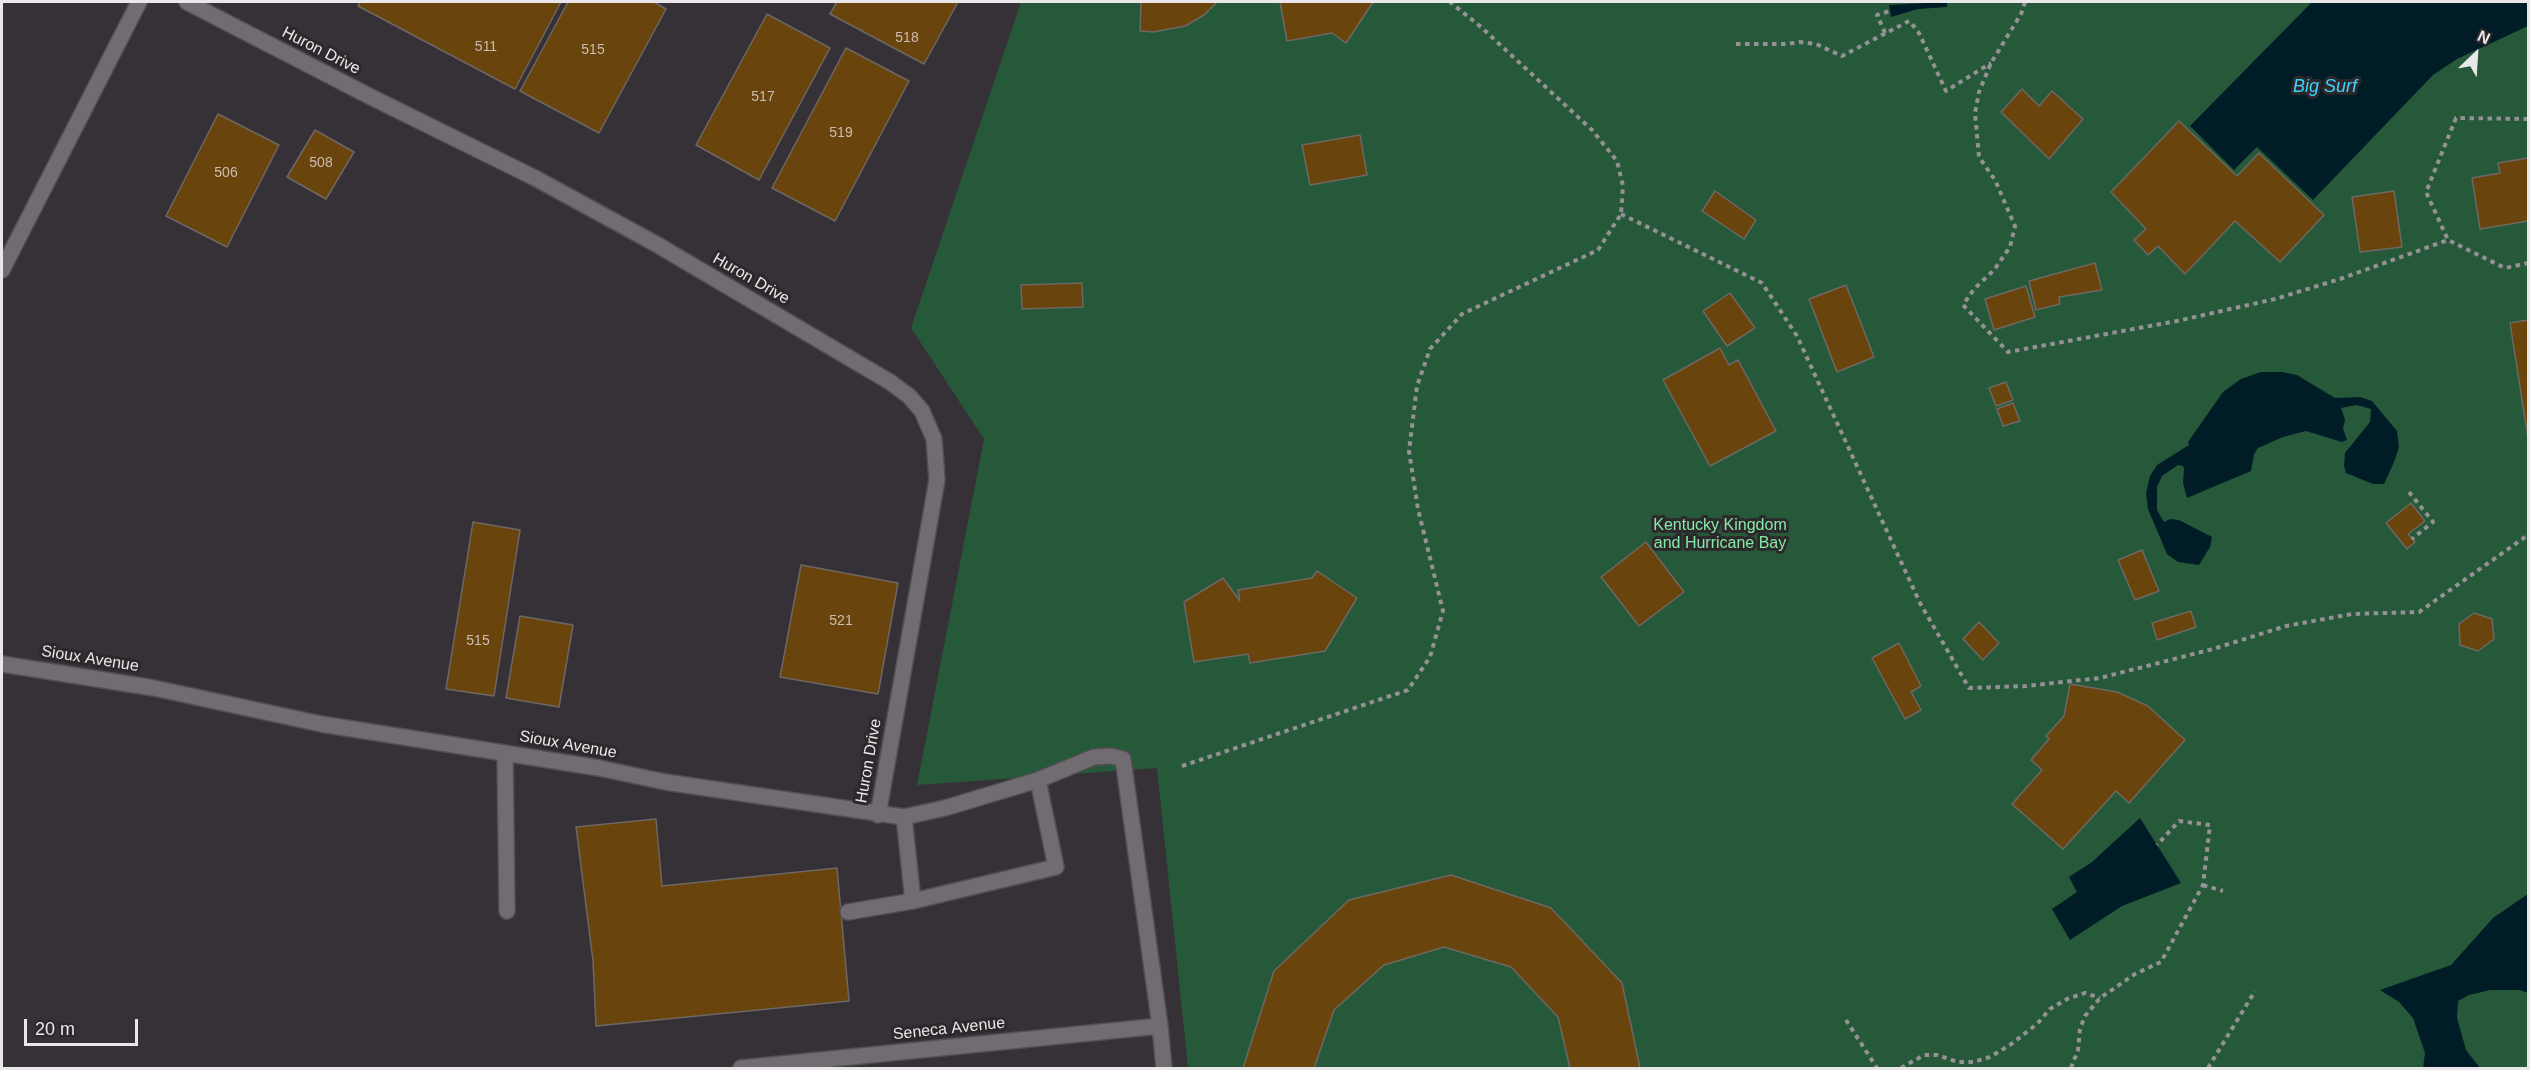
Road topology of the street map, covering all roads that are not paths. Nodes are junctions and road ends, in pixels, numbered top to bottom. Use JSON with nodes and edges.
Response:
{"nodes":[{"id":1,"x":139,"y":2,"type":"edge"},
{"id":2,"x":187,"y":2,"type":"edge"},
{"id":3,"x":2,"y":270,"type":"edge"},
{"id":4,"x":2,"y":664,"type":"edge"},
{"id":5,"x":506,"y":753,"type":"junction"},
{"id":6,"x":1038,"y":780,"type":"junction"},
{"id":7,"x":878,"y":815,"type":"junction"},
{"id":8,"x":904,"y":817,"type":"junction"},
{"id":9,"x":913,"y":901,"type":"junction"},
{"id":10,"x":507,"y":911,"type":"dead end"},
{"id":11,"x":848,"y":912,"type":"dead end"},
{"id":12,"x":1160,"y":1026,"type":"junction"},
{"id":13,"x":741,"y":1068,"type":"edge"},
{"id":14,"x":1164,"y":1068,"type":"edge"}],
"edges":[{"from":1,"to":3,"type":"street"},
{"from":2,"to":7,"type":"street","name":"Huron Drive"},
{"from":4,"to":5,"type":"street","name":"Sioux Avenue"},
{"from":5,"to":7,"type":"street","name":"Sioux Avenue"},
{"from":5,"to":10,"type":"street"},
{"from":6,"to":8,"type":"street","name":"Sioux Avenue"},
{"from":6,"to":9,"type":"street"},
{"from":6,"to":12,"type":"street","name":"Sioux Avenue"},
{"from":7,"to":8,"type":"street","name":"Sioux Avenue"},
{"from":8,"to":9,"type":"street"},
{"from":9,"to":11,"type":"street"},
{"from":12,"to":13,"type":"street","name":"Seneca Avenue"},
{"from":12,"to":14,"type":"street"}]}
